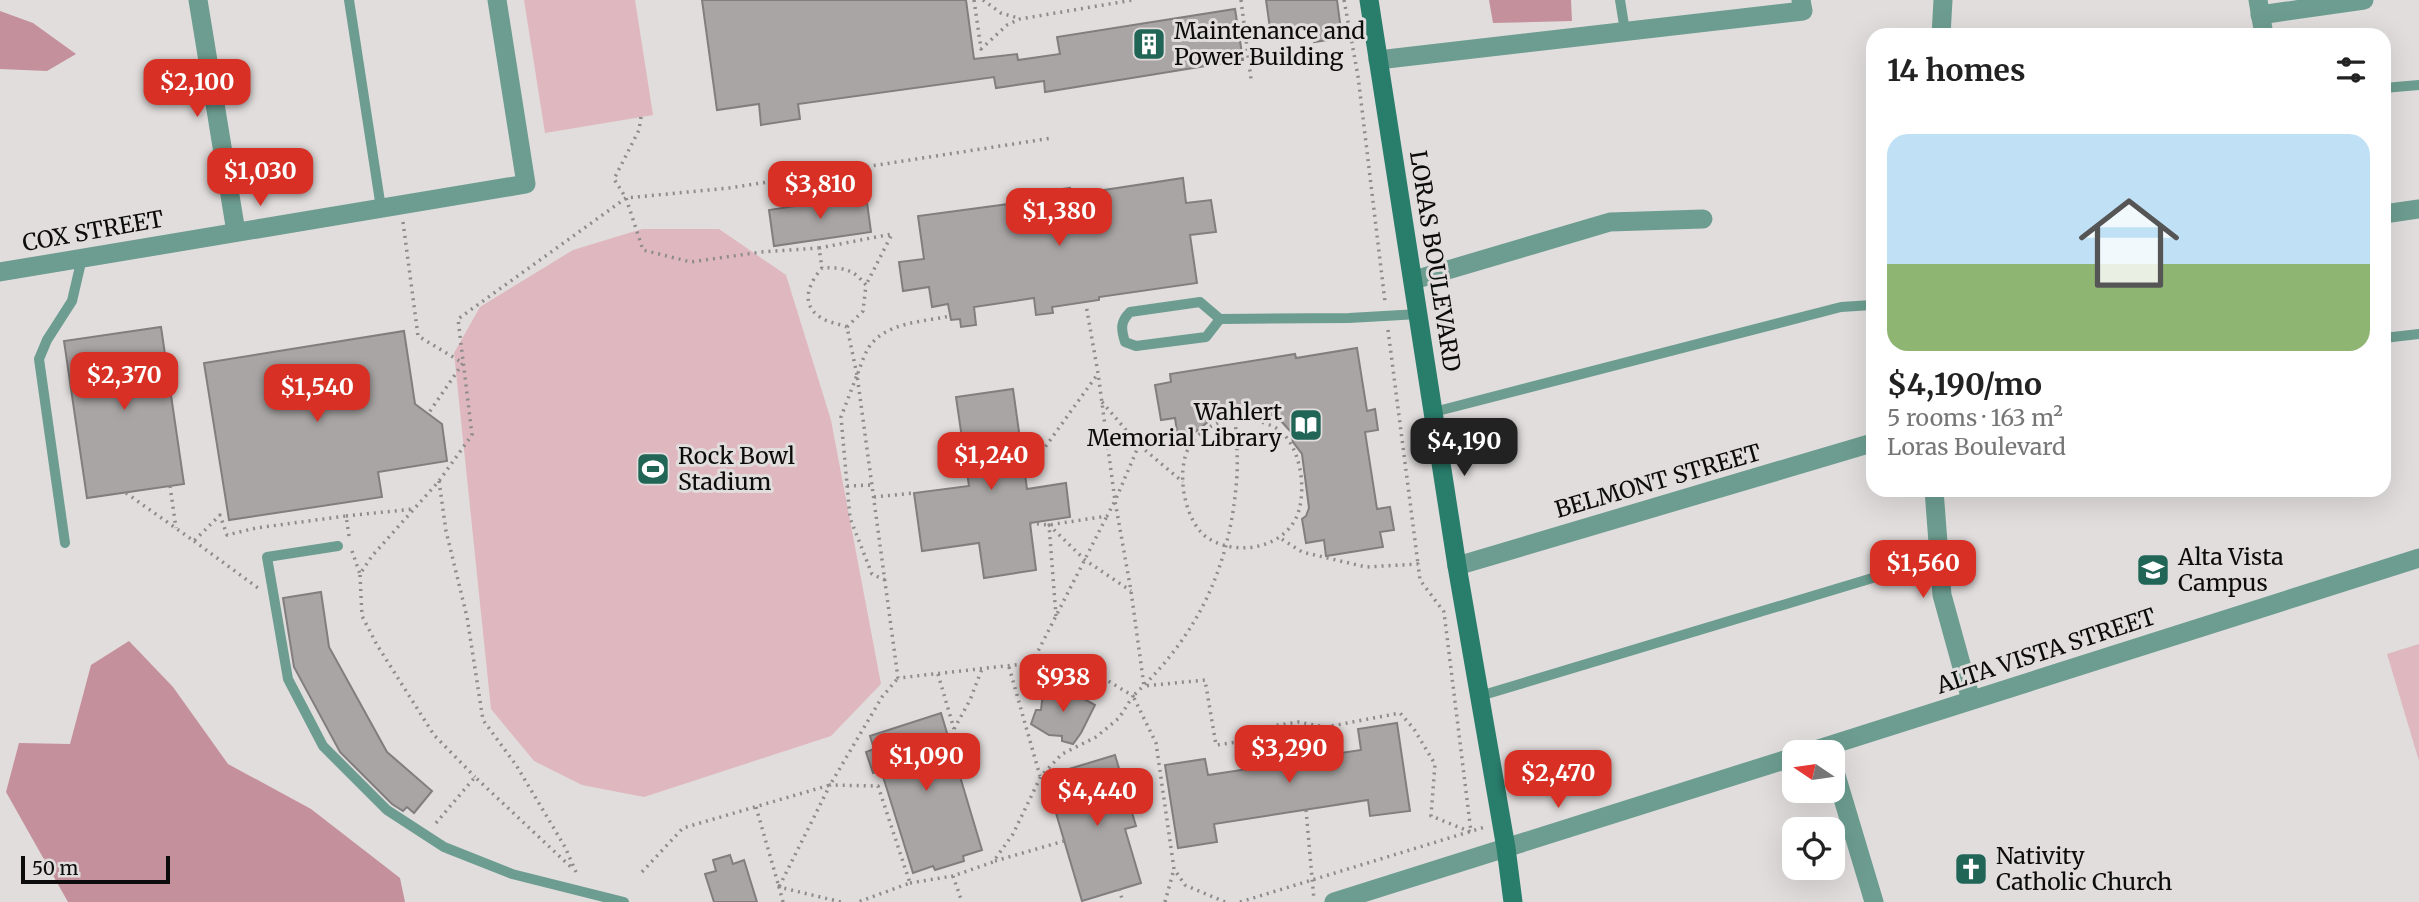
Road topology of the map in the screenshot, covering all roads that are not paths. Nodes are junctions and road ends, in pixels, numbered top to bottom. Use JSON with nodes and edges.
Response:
{"nodes":[{"id":1,"x":198,"y":0,"type":"edge"},
{"id":2,"x":349,"y":0,"type":"edge"},
{"id":3,"x":497,"y":0,"type":"edge"},
{"id":4,"x":1369,"y":0,"type":"edge"},
{"id":5,"x":1620,"y":0,"type":"edge"},
{"id":6,"x":1943,"y":0,"type":"edge"},
{"id":7,"x":2364,"y":0,"type":"edge"},
{"id":8,"x":1802,"y":6,"type":"edge"},
{"id":9,"x":2259,"y":8,"type":"edge"},
{"id":10,"x":1941,"y":28,"type":"edge"},
{"id":11,"x":2263,"y":28,"type":"edge"},
{"id":12,"x":1625,"y":31,"type":"junction"},
{"id":13,"x":1378,"y":60,"type":"junction"},
{"id":14,"x":2419,"y":85,"type":"edge"},
{"id":15,"x":2391,"y":87,"type":"edge"},
{"id":16,"x":391,"y":207,"type":"junction"},
{"id":17,"x":2419,"y":209,"type":"edge"},
{"id":18,"x":2391,"y":213,"type":"edge"},
{"id":19,"x":1703,"y":219,"type":"dead end"},
{"id":20,"x":236,"y":232,"type":"junction"},
{"id":21,"x":82,"y":258,"type":"junction"},
{"id":22,"x":0,"y":272,"type":"edge"},
{"id":23,"x":1414,"y":280,"type":"junction"},
{"id":24,"x":1866,"y":305,"type":"edge"},
{"id":25,"x":1419,"y":314,"type":"junction"},
{"id":26,"x":1220,"y":318,"type":"junction"},
{"id":27,"x":2419,"y":334,"type":"edge"},
{"id":28,"x":2391,"y":337,"type":"edge"},
{"id":29,"x":1434,"y":412,"type":"junction"},
{"id":30,"x":1866,"y":445,"type":"edge"},
{"id":31,"x":1935,"y":497,"type":"edge"},
{"id":32,"x":65,"y":542,"type":"dead end"},
{"id":33,"x":338,"y":546,"type":"dead end"},
{"id":34,"x":1939,"y":558,"type":"junction"},
{"id":35,"x":2419,"y":558,"type":"edge"},
{"id":36,"x":1457,"y":566,"type":"junction"},
{"id":37,"x":1480,"y":696,"type":"junction"},
{"id":38,"x":1971,"y":700,"type":"junction"},
{"id":39,"x":1845,"y":746,"type":"edge"},
{"id":40,"x":1782,"y":761,"type":"edge"},
{"id":41,"x":1841,"y":803,"type":"edge"},
{"id":42,"x":1506,"y":848,"type":"junction"},
{"id":43,"x":1338,"y":901,"type":"edge"},
{"id":44,"x":624,"y":902,"type":"edge"},
{"id":45,"x":1513,"y":902,"type":"edge"},
{"id":46,"x":1874,"y":902,"type":"edge"}],
"edges":[{"from":1,"to":20,"type":"street"},
{"from":2,"to":16,"type":"lane"},
{"from":3,"to":16,"type":"street","name":"COX STREET"},
{"from":4,"to":13,"type":"main road","name":"LORAS BOULEVARD"},
{"from":5,"to":12,"type":"lane"},
{"from":6,"to":10,"type":"street"},
{"from":7,"to":9,"type":"street"},
{"from":8,"to":12,"type":"street"},
{"from":9,"to":11,"type":"street"},
{"from":12,"to":13,"type":"street"},
{"from":13,"to":23,"type":"main road","name":"LORAS BOULEVARD"},
{"from":14,"to":15,"type":"lane"},
{"from":16,"to":20,"type":"street","name":"COX STREET"},
{"from":17,"to":18,"type":"street"},
{"from":19,"to":23,"type":"street"},
{"from":20,"to":21,"type":"street","name":"COX STREET"},
{"from":21,"to":22,"type":"street","name":"COX STREET"},
{"from":21,"to":32,"type":"lane"},
{"from":23,"to":25,"type":"main road","name":"LORAS BOULEVARD"},
{"from":24,"to":29,"type":"lane"},
{"from":25,"to":26,"type":"lane"},
{"from":25,"to":29,"type":"main road","name":"LORAS BOULEVARD"},
{"from":26,"to":26,"type":"lane"},
{"from":27,"to":28,"type":"lane"},
{"from":29,"to":36,"type":"main road","name":"LORAS BOULEVARD"},
{"from":30,"to":36,"type":"street","name":"BELMONT STREET"},
{"from":31,"to":34,"type":"street"},
{"from":33,"to":44,"type":"lane"},
{"from":34,"to":37,"type":"lane"},
{"from":34,"to":38,"type":"street"},
{"from":35,"to":38,"type":"street","name":"ALTA VISTA STREET"},
{"from":36,"to":37,"type":"main road","name":"LORAS BOULEVARD"},
{"from":37,"to":42,"type":"main road","name":"LORAS BOULEVARD"},
{"from":38,"to":39,"type":"street","name":"ALTA VISTA STREET"},
{"from":40,"to":42,"type":"street"},
{"from":41,"to":46,"type":"street"},
{"from":42,"to":43,"type":"street"},
{"from":42,"to":45,"type":"main road","name":"LORAS BOULEVARD"}]}
